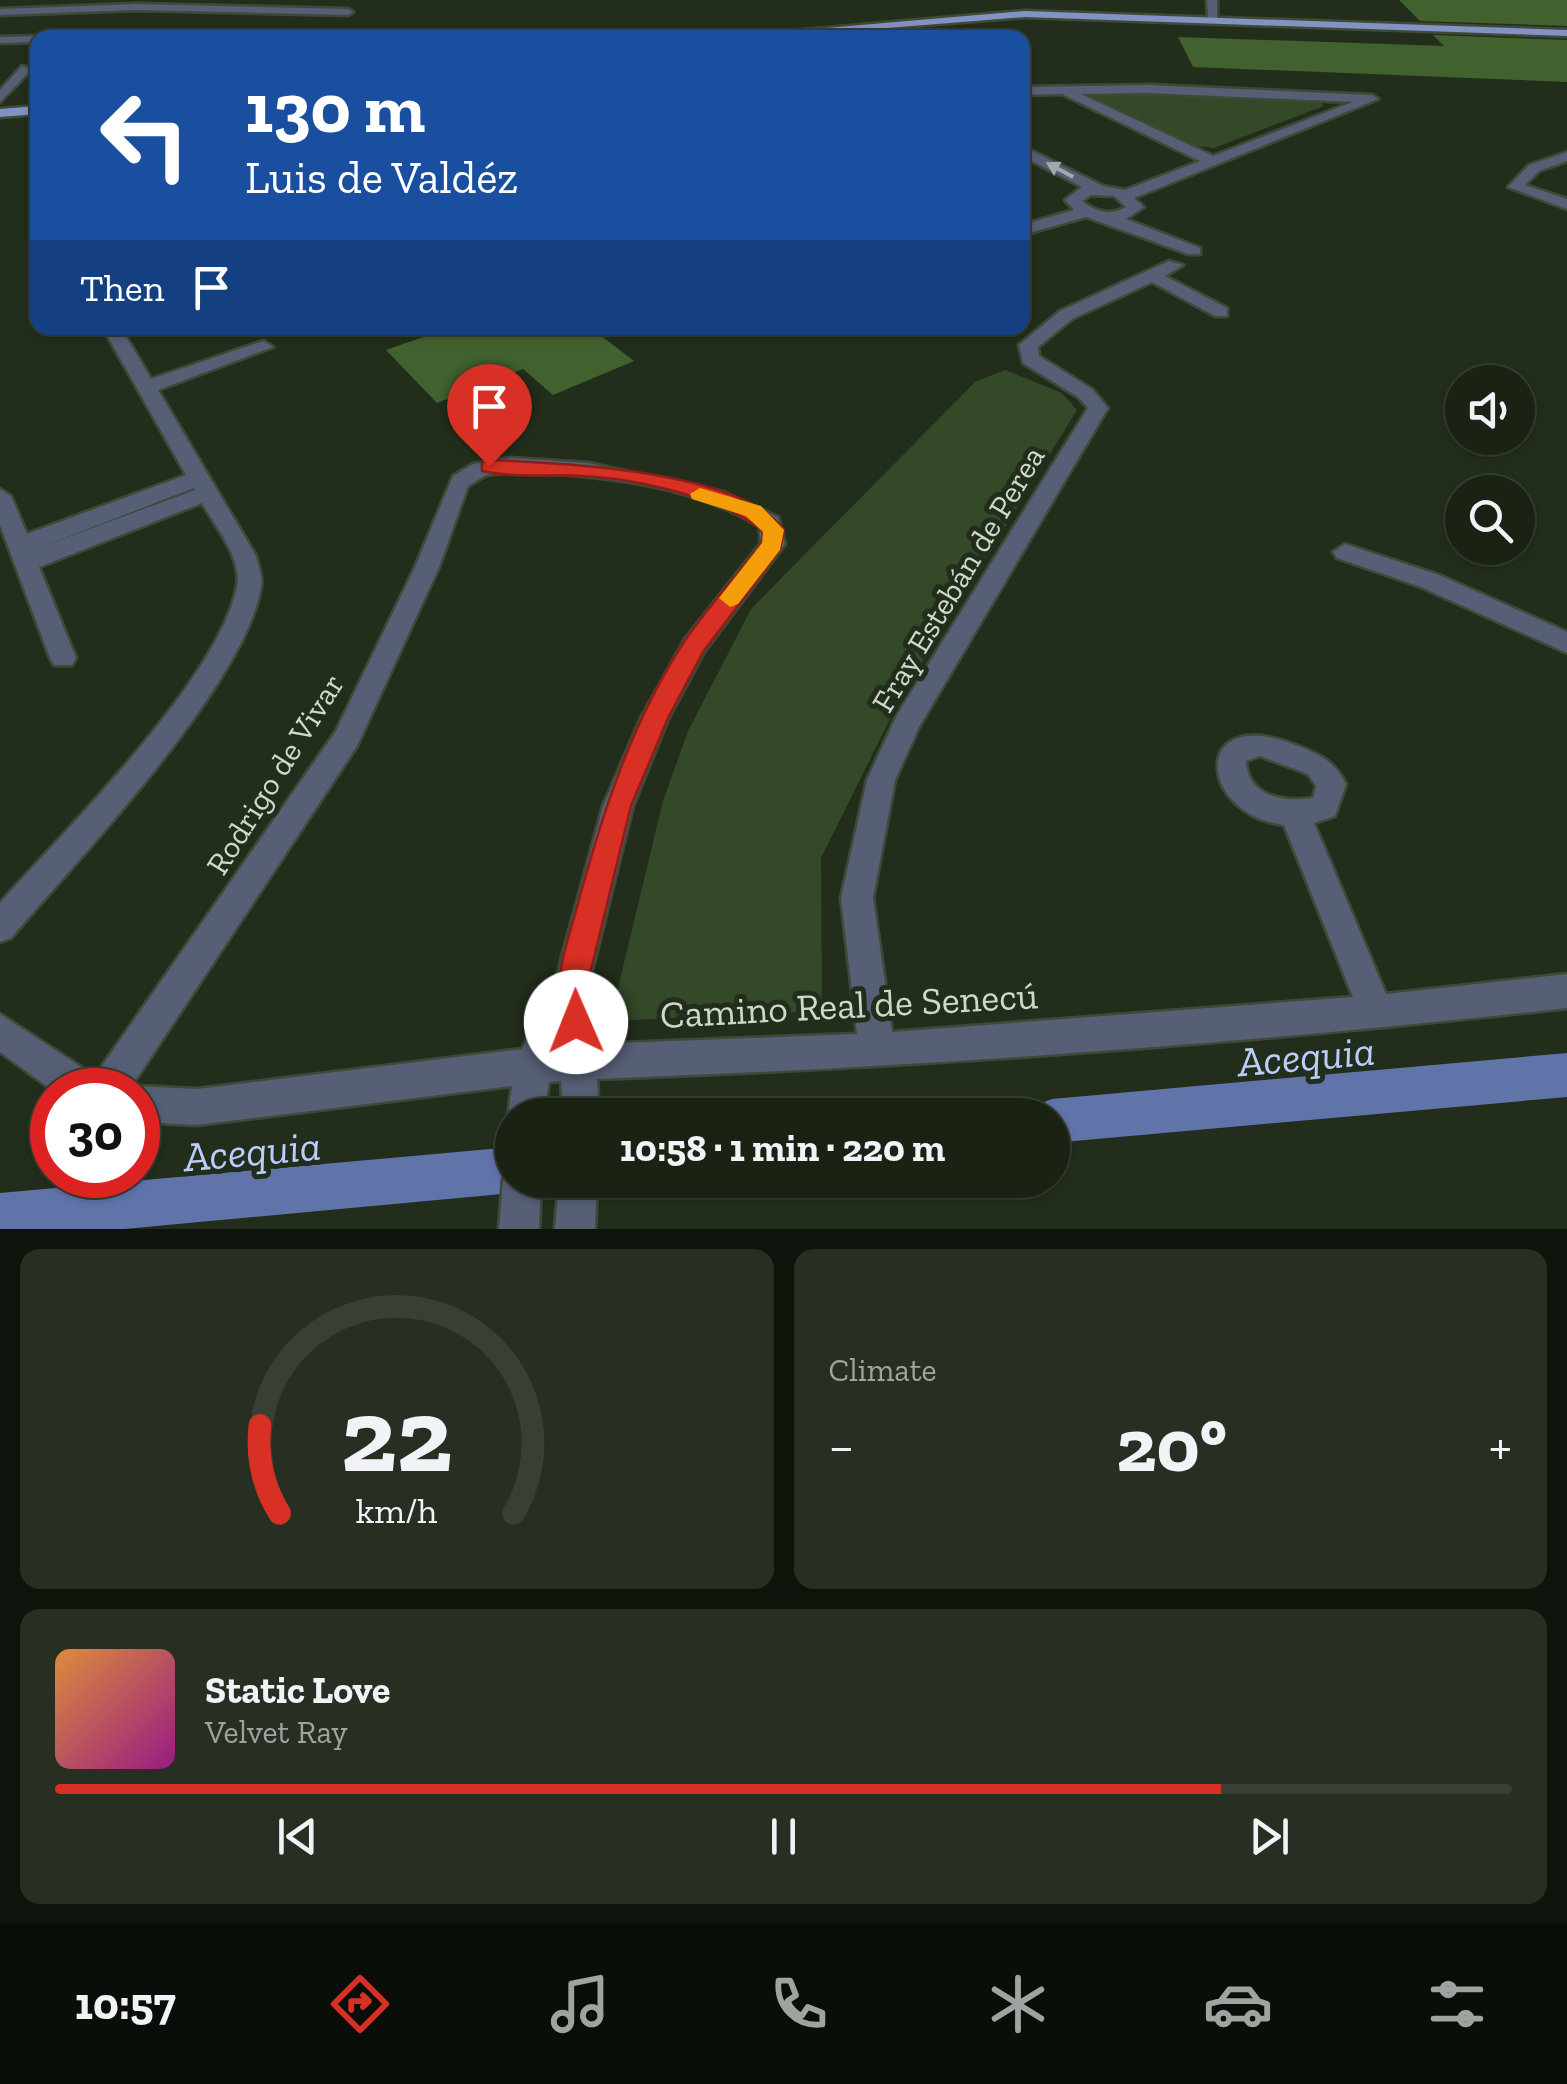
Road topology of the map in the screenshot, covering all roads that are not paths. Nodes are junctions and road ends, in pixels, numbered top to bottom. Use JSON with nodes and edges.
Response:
{"nodes":[{"id":1,"x":228,"y":0,"type":"edge"},
{"id":2,"x":1212,"y":0,"type":"edge"},
{"id":3,"x":215,"y":9,"type":"junction"},
{"id":4,"x":0,"y":12,"type":"edge"},
{"id":5,"x":348,"y":12,"type":"dead end"},
{"id":6,"x":1213,"y":20,"type":"junction"},
{"id":7,"x":983,"y":22,"type":"junction"},
{"id":8,"x":183,"y":30,"type":"edge"},
{"id":9,"x":848,"y":30,"type":"edge"},
{"id":10,"x":921,"y":30,"type":"edge"},
{"id":11,"x":1567,"y":33,"type":"edge"},
{"id":12,"x":30,"y":39,"type":"edge"},
{"id":13,"x":0,"y":40,"type":"edge"},
{"id":14,"x":1567,"y":44,"type":"edge"},
{"id":15,"x":30,"y":69,"type":"edge"},
{"id":16,"x":0,"y":71,"type":"edge"},
{"id":17,"x":30,"y":71,"type":"edge"},
{"id":18,"x":1060,"y":88,"type":"junction"},
{"id":19,"x":1030,"y":90,"type":"edge"},
{"id":20,"x":30,"y":96,"type":"edge"},
{"id":21,"x":0,"y":98,"type":"edge"},
{"id":22,"x":30,"y":111,"type":"edge"},
{"id":23,"x":0,"y":113,"type":"edge"},
{"id":24,"x":1030,"y":154,"type":"edge"},
{"id":25,"x":1567,"y":156,"type":"edge"},
{"id":26,"x":1213,"y":162,"type":"junction"},
{"id":27,"x":1030,"y":171,"type":"edge"},
{"id":28,"x":1097,"y":189,"type":"junction"},
{"id":29,"x":1074,"y":196,"type":"junction"},
{"id":30,"x":1130,"y":203,"type":"junction"},
{"id":31,"x":1567,"y":204,"type":"edge"},
{"id":32,"x":1086,"y":212,"type":"junction"},
{"id":33,"x":1108,"y":217,"type":"junction"},
{"id":34,"x":1030,"y":228,"type":"edge"},
{"id":35,"x":1174,"y":258,"type":"junction"},
{"id":36,"x":1222,"y":312,"type":"dead end"},
{"id":37,"x":116,"y":335,"type":"edge"},
{"id":38,"x":264,"y":347,"type":"dead end"},
{"id":39,"x":144,"y":388,"type":"junction"},
{"id":40,"x":202,"y":485,"type":"junction"},
{"id":41,"x":0,"y":496,"type":"edge"},
{"id":42,"x":1344,"y":552,"type":"dead end"},
{"id":43,"x":23,"y":554,"type":"junction"},
{"id":44,"x":1567,"y":643,"type":"edge"},
{"id":45,"x":63,"y":658,"type":"dead end"},
{"id":46,"x":1294,"y":814,"type":"dead end"},
{"id":47,"x":0,"y":927,"type":"edge"},
{"id":48,"x":572,"y":982,"type":"junction"},
{"id":49,"x":1567,"y":991,"type":"edge"},
{"id":50,"x":1376,"y":1012,"type":"junction"},
{"id":51,"x":0,"y":1031,"type":"edge"},
{"id":52,"x":877,"y":1050,"type":"junction"},
{"id":53,"x":580,"y":1062,"type":"junction"},
{"id":54,"x":533,"y":1065,"type":"junction"},
{"id":55,"x":51,"y":1068,"type":"edge"},
{"id":56,"x":123,"y":1068,"type":"edge"},
{"id":57,"x":528,"y":1098,"type":"edge"},
{"id":58,"x":581,"y":1098,"type":"edge"},
{"id":59,"x":160,"y":1105,"type":"edge"},
{"id":60,"x":521,"y":1198,"type":"edge"},
{"id":61,"x":577,"y":1198,"type":"edge"},
{"id":62,"x":575,"y":1225,"type":"edge"},
{"id":63,"x":519,"y":1227,"type":"edge"}],
"edges":[{"from":1,"to":3,"type":"street"},
{"from":2,"to":6,"type":"street"},
{"from":3,"to":4,"type":"street"},
{"from":3,"to":5,"type":"street"},
{"from":3,"to":8,"type":"street"},
{"from":6,"to":7,"type":"main road"},
{"from":6,"to":11,"type":"main road"},
{"from":7,"to":9,"type":"main road"},
{"from":7,"to":10,"type":"main road"},
{"from":7,"to":14,"type":"main road"},
{"from":12,"to":13,"type":"street"},
{"from":15,"to":16,"type":"street"},
{"from":17,"to":21,"type":"street"},
{"from":18,"to":19,"type":"street"},
{"from":18,"to":26,"type":"street"},
{"from":18,"to":26,"type":"street"},
{"from":20,"to":21,"type":"main road"},
{"from":22,"to":23,"type":"main road"},
{"from":28,"to":24,"type":"street","one_way":true},
{"from":25,"to":31,"type":"street"},
{"from":26,"to":30,"type":"street"},
{"from":27,"to":29,"type":"street"},
{"from":28,"to":29,"type":"street"},
{"from":28,"to":30,"type":"street"},
{"from":29,"to":32,"type":"street"},
{"from":30,"to":33,"type":"street"},
{"from":30,"to":35,"type":"street"},
{"from":32,"to":33,"type":"street"},
{"from":32,"to":34,"type":"street"},
{"from":33,"to":35,"type":"street"},
{"from":35,"to":36,"type":"street"},
{"from":35,"to":52,"type":"street","name":"Fray Estebán de Perea"},
{"from":37,"to":39,"type":"street"},
{"from":38,"to":39,"type":"street"},
{"from":39,"to":40,"type":"street"},
{"from":40,"to":43,"type":"street"},
{"from":40,"to":47,"type":"street"},
{"from":41,"to":43,"type":"street"},
{"from":42,"to":44,"type":"street"},
{"from":43,"to":45,"type":"street"},
{"from":46,"to":50,"type":"street"},
{"from":48,"to":53,"type":"street"},
{"from":48,"to":54,"type":"street"},
{"from":48,"to":56,"type":"street","name":"Rodrigo de Vivar"},
{"from":49,"to":50,"type":"street","name":"Camino Real de Senecú"},
{"from":50,"to":52,"type":"street","name":"Camino Real de Senecú"},
{"from":51,"to":55,"type":"street"},
{"from":52,"to":53,"type":"street","name":"Camino Real de Senecú"},
{"from":53,"to":54,"type":"street","name":"Camino Real de Senecú"},
{"from":53,"to":58,"type":"street"},
{"from":54,"to":57,"type":"street"},
{"from":54,"to":59,"type":"street","name":"Camino Real de Senecú"},
{"from":60,"to":63,"type":"street"},
{"from":61,"to":62,"type":"street"}]}
